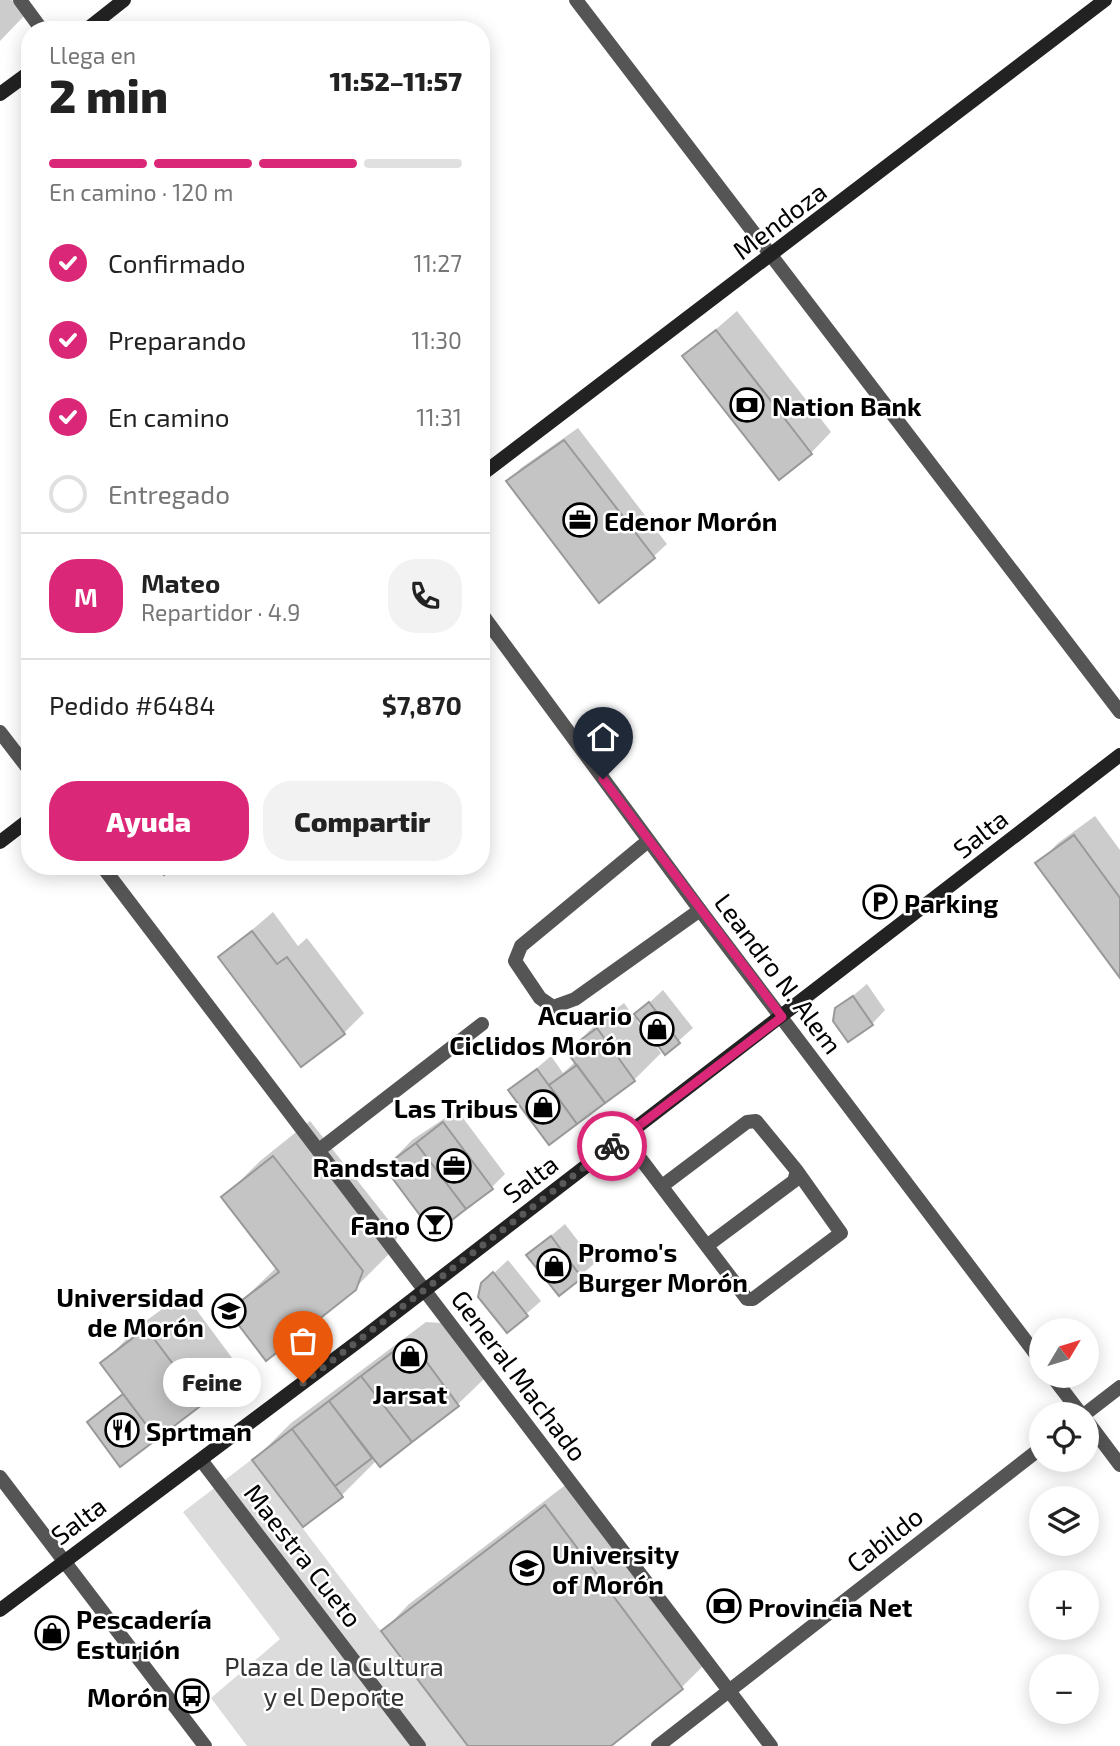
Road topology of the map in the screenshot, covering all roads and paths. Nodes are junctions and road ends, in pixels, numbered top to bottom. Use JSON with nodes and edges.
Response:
{"nodes":[{"id":1,"x":20,"y":0,"type":"edge"},
{"id":2,"x":124,"y":0,"type":"edge"},
{"id":3,"x":576,"y":0,"type":"edge"},
{"id":4,"x":1105,"y":0,"type":"edge"},
{"id":5,"x":35,"y":21,"type":"edge"},
{"id":6,"x":97,"y":21,"type":"edge"},
{"id":7,"x":21,"y":79,"type":"edge"},
{"id":8,"x":0,"y":94,"type":"edge"},
{"id":9,"x":772,"y":256,"type":"junction"},
{"id":10,"x":490,"y":468,"type":"edge"},
{"id":11,"x":490,"y":625,"type":"edge"},
{"id":12,"x":1120,"y":712,"type":"edge"},
{"id":13,"x":0,"y":732,"type":"edge"},
{"id":14,"x":1120,"y":755,"type":"edge"},
{"id":15,"x":21,"y":759,"type":"edge"},
{"id":16,"x":21,"y":826,"type":"edge"},
{"id":17,"x":648,"y":841,"type":"junction"},
{"id":18,"x":0,"y":842,"type":"edge"},
{"id":19,"x":114,"y":875,"type":"edge"},
{"id":20,"x":700,"y":910,"type":"junction"},
{"id":21,"x":782,"y":1017,"type":"junction"},
{"id":22,"x":482,"y":1024,"type":"dead end"},
{"id":23,"x":624,"y":1138,"type":"junction"},
{"id":24,"x":319,"y":1150,"type":"junction"},
{"id":25,"x":797,"y":1171,"type":"junction"},
{"id":26,"x":662,"y":1186,"type":"junction"},
{"id":27,"x":708,"y":1245,"type":"junction"},
{"id":28,"x":424,"y":1290,"type":"junction"},
{"id":29,"x":1029,"y":1345,"type":"edge"},
{"id":30,"x":1120,"y":1387,"type":"edge"},
{"id":31,"x":1062,"y":1388,"type":"edge"},
{"id":32,"x":1073,"y":1402,"type":"edge"},
{"id":33,"x":1099,"y":1402,"type":"edge"},
{"id":34,"x":1099,"y":1437,"type":"edge"},
{"id":35,"x":1029,"y":1457,"type":"edge"},
{"id":36,"x":201,"y":1460,"type":"junction"},
{"id":37,"x":1120,"y":1465,"type":"edge"},
{"id":38,"x":0,"y":1477,"type":"edge"},
{"id":39,"x":63,"y":1562,"type":"junction"},
{"id":40,"x":0,"y":1610,"type":"edge"},
{"id":41,"x":729,"y":1690,"type":"junction"},
{"id":42,"x":205,"y":1746,"type":"edge"},
{"id":43,"x":419,"y":1746,"type":"edge"},
{"id":44,"x":658,"y":1746,"type":"edge"},
{"id":45,"x":772,"y":1746,"type":"edge"}],
"edges":[{"from":1,"to":5,"type":"street"},
{"from":2,"to":6,"type":"street"},
{"from":3,"to":9,"type":"street"},
{"from":4,"to":9,"type":"street","name":"Mendoza"},
{"from":7,"to":8,"type":"street"},
{"from":9,"to":10,"type":"street","name":"Mendoza"},
{"from":9,"to":12,"type":"street"},
{"from":11,"to":17,"type":"street","name":"Leandro N. Alem"},
{"from":13,"to":15,"type":"street"},
{"from":14,"to":21,"type":"street","name":"Salta"},
{"from":16,"to":18,"type":"street"},
{"from":17,"to":20,"type":"street","name":"Leandro N. Alem"},
{"from":17,"to":20,"type":"street"},
{"from":19,"to":24,"type":"street","name":"General Machado"},
{"from":20,"to":21,"type":"street","name":"Leandro N. Alem"},
{"from":21,"to":23,"type":"street","name":"Salta"},
{"from":21,"to":29,"type":"street","name":"Leandro N. Alem"},
{"from":22,"to":24,"type":"street"},
{"from":23,"to":26,"type":"street"},
{"from":23,"to":28,"type":"street","name":"Salta"},
{"from":24,"to":28,"type":"street","name":"General Machado"},
{"from":25,"to":26,"type":"street"},
{"from":25,"to":27,"type":"street"},
{"from":25,"to":27,"type":"street"},
{"from":26,"to":27,"type":"street"},
{"from":28,"to":36,"type":"street","name":"Salta"},
{"from":28,"to":41,"type":"street","name":"General Machado"},
{"from":30,"to":33,"type":"street"},
{"from":31,"to":32,"type":"street"},
{"from":34,"to":37,"type":"street"},
{"from":35,"to":41,"type":"street","name":"Cabildo"},
{"from":36,"to":39,"type":"street","name":"Salta"},
{"from":36,"to":43,"type":"street","name":"Maestra Cueto"},
{"from":38,"to":39,"type":"street"},
{"from":39,"to":40,"type":"street","name":"Salta"},
{"from":39,"to":42,"type":"street"},
{"from":41,"to":44,"type":"street","name":"Cabildo"},
{"from":41,"to":45,"type":"street","name":"General Machado"}]}
